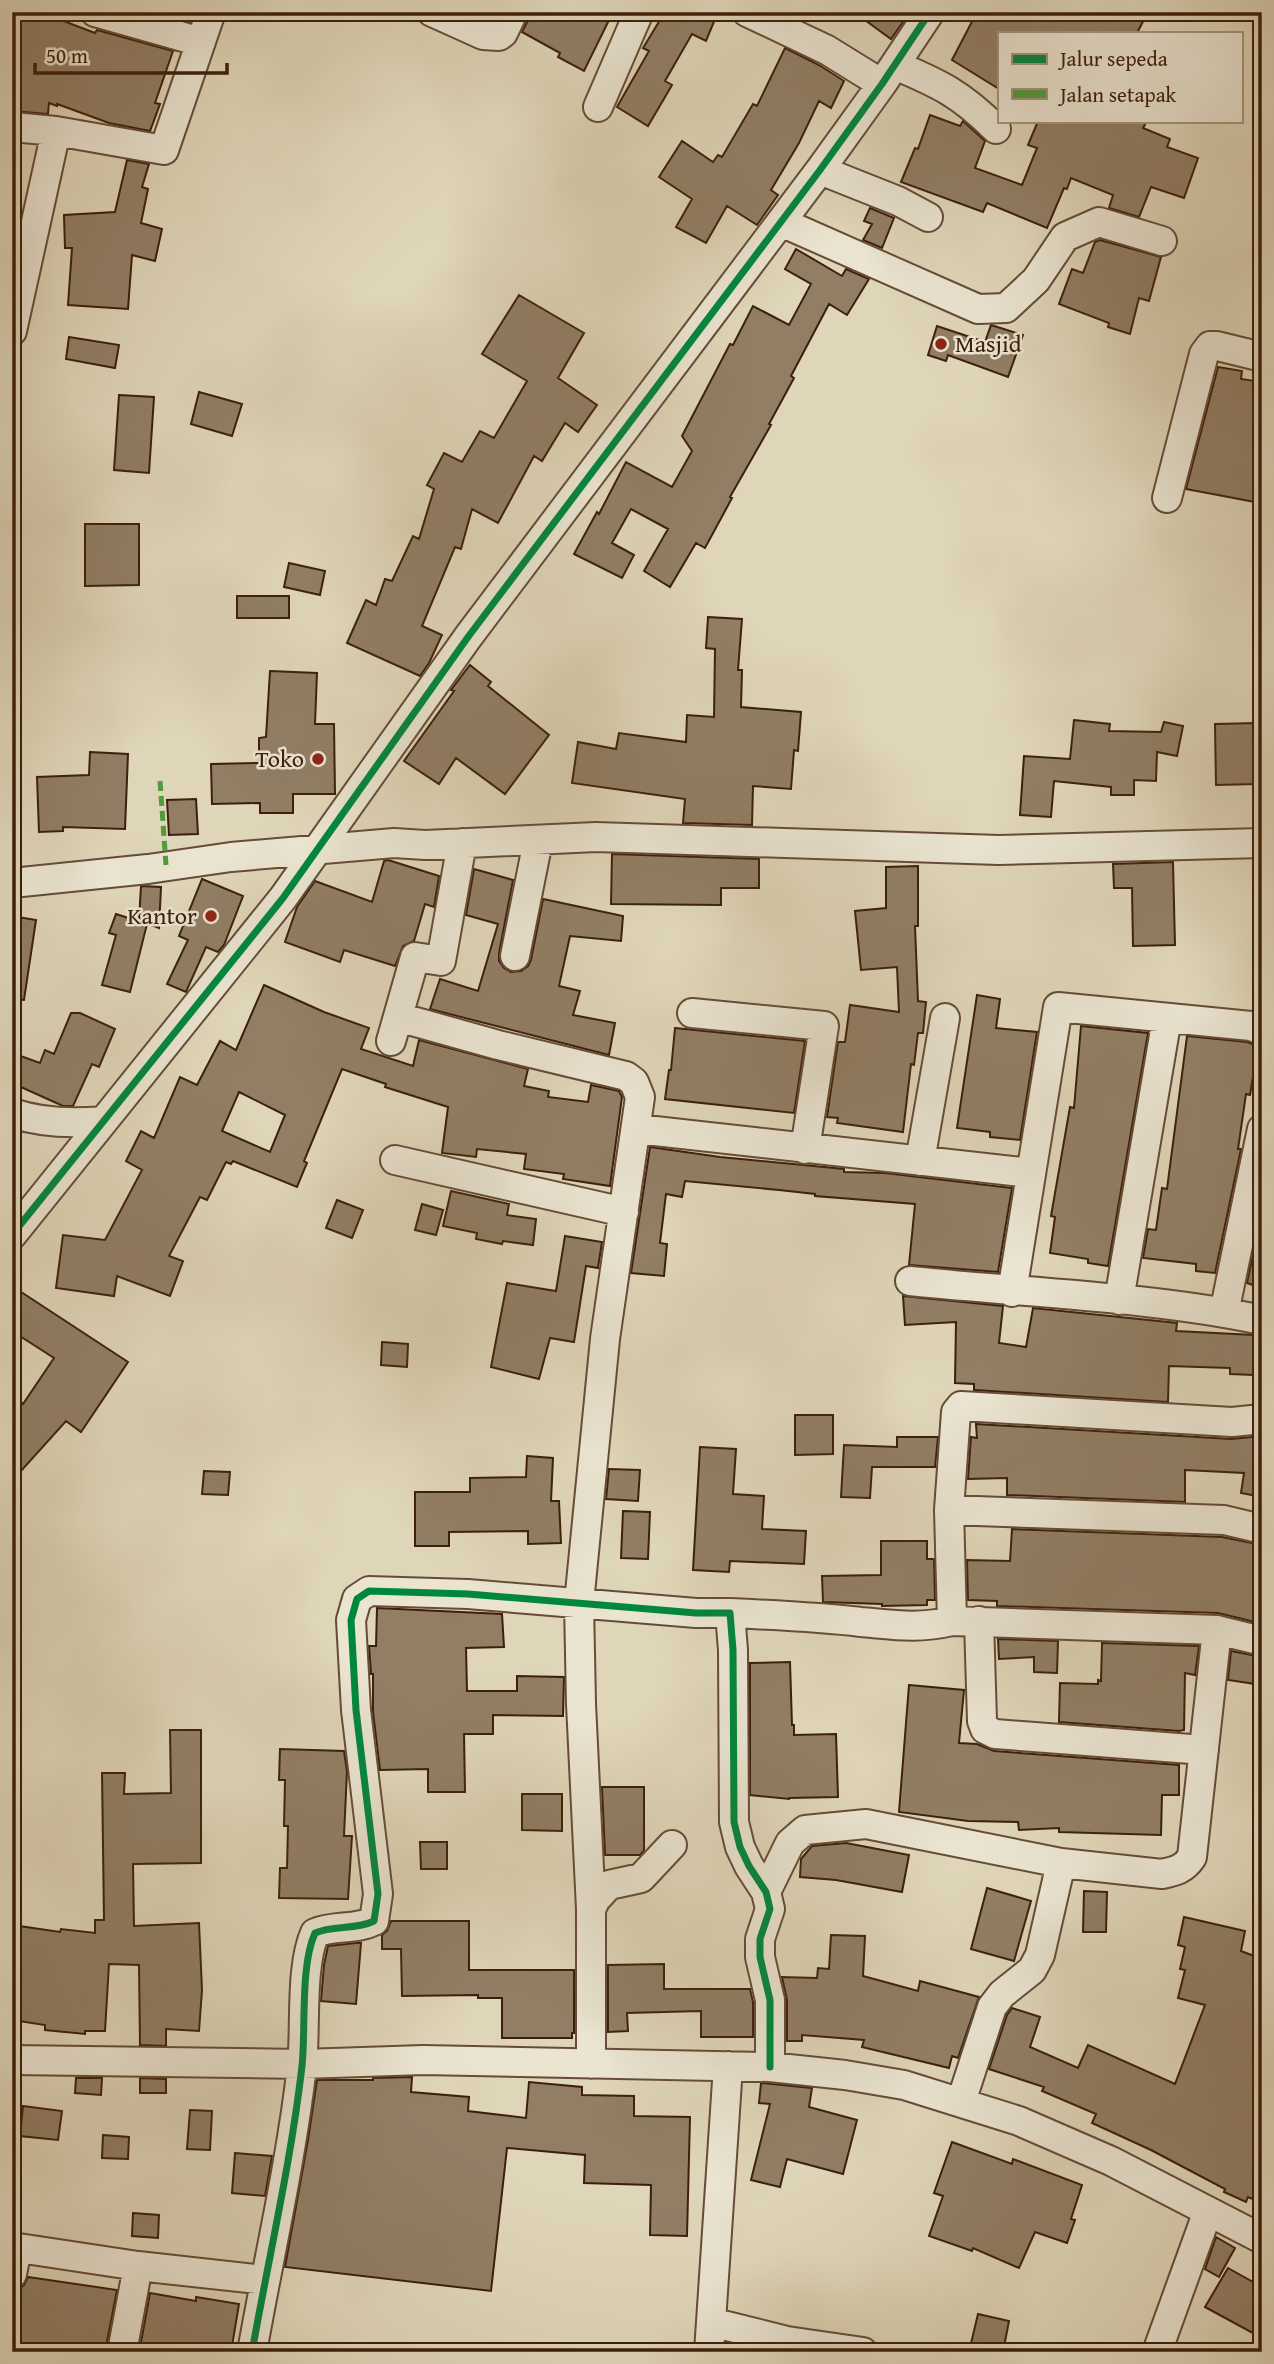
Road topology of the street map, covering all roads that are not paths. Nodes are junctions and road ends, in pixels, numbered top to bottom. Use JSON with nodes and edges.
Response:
{"nodes":[{"id":1,"x":95,"y":12,"type":"edge"},
{"id":2,"x":211,"y":12,"type":"edge"},
{"id":3,"x":432,"y":12,"type":"edge"},
{"id":4,"x":513,"y":12,"type":"edge"},
{"id":5,"x":639,"y":12,"type":"edge"},
{"id":6,"x":747,"y":12,"type":"edge"},
{"id":7,"x":930,"y":12,"type":"edge"},
{"id":8,"x":201,"y":43,"type":"junction"},
{"id":9,"x":889,"y":74,"type":"junction"},
{"id":10,"x":598,"y":107,"type":"dead end"},
{"id":11,"x":12,"y":127,"type":"edge"},
{"id":12,"x":996,"y":129,"type":"dead end"},
{"id":13,"x":56,"y":131,"type":"junction"},
{"id":14,"x":820,"y":170,"type":"junction"},
{"id":15,"x":928,"y":217,"type":"dead end"},
{"id":16,"x":781,"y":222,"type":"junction"},
{"id":17,"x":1162,"y":242,"type":"dead end"},
{"id":18,"x":12,"y":331,"type":"edge"},
{"id":19,"x":1262,"y":357,"type":"edge"},
{"id":20,"x":1167,"y":498,"type":"dead end"},
{"id":21,"x":538,"y":841,"type":"junction"},
{"id":22,"x":462,"y":843,"type":"junction"},
{"id":23,"x":1262,"y":843,"type":"edge"},
{"id":24,"x":318,"y":849,"type":"junction"},
{"id":25,"x":231,"y":857,"type":"junction"},
{"id":26,"x":12,"y":883,"type":"edge"},
{"id":27,"x":274,"y":908,"type":"junction"},
{"id":28,"x":515,"y":956,"type":"dead end"},
{"id":29,"x":692,"y":1013,"type":"dead end"},
{"id":30,"x":945,"y":1018,"type":"dead end"},
{"id":31,"x":1167,"y":1018,"type":"junction"},
{"id":32,"x":1262,"y":1030,"type":"edge"},
{"id":33,"x":12,"y":1113,"type":"edge"},
{"id":34,"x":102,"y":1121,"type":"junction"},
{"id":35,"x":636,"y":1129,"type":"junction"},
{"id":36,"x":1262,"y":1129,"type":"edge"},
{"id":37,"x":805,"y":1149,"type":"junction"},
{"id":38,"x":395,"y":1160,"type":"dead end"},
{"id":39,"x":920,"y":1161,"type":"junction"},
{"id":40,"x":1031,"y":1173,"type":"junction"},
{"id":41,"x":624,"y":1212,"type":"junction"},
{"id":42,"x":12,"y":1235,"type":"edge"},
{"id":43,"x":910,"y":1281,"type":"dead end"},
{"id":44,"x":1012,"y":1292,"type":"junction"},
{"id":45,"x":1119,"y":1300,"type":"junction"},
{"id":46,"x":1224,"y":1313,"type":"junction"},
{"id":47,"x":1262,"y":1320,"type":"edge"},
{"id":48,"x":1262,"y":1419,"type":"edge"},
{"id":49,"x":949,"y":1510,"type":"junction"},
{"id":50,"x":1262,"y":1529,"type":"edge"},
{"id":51,"x":579,"y":1603,"type":"junction"},
{"id":52,"x":730,"y":1613,"type":"junction"},
{"id":53,"x":966,"y":1621,"type":"junction"},
{"id":54,"x":1217,"y":1630,"type":"junction"},
{"id":55,"x":1262,"y":1642,"type":"edge"},
{"id":56,"x":1204,"y":1750,"type":"junction"},
{"id":57,"x":672,"y":1845,"type":"dead end"},
{"id":58,"x":1061,"y":1863,"type":"junction"},
{"id":59,"x":766,"y":1892,"type":"junction"},
{"id":60,"x":592,"y":1909,"type":"junction"},
{"id":61,"x":12,"y":2060,"type":"edge"},
{"id":62,"x":302,"y":2064,"type":"junction"},
{"id":63,"x":591,"y":2064,"type":"junction"},
{"id":64,"x":728,"y":2066,"type":"junction"},
{"id":65,"x":770,"y":2067,"type":"junction"},
{"id":66,"x":961,"y":2102,"type":"junction"},
{"id":67,"x":1208,"y":2211,"type":"junction"},
{"id":68,"x":1262,"y":2239,"type":"edge"},
{"id":69,"x":14,"y":2257,"type":"edge"},
{"id":70,"x":138,"y":2266,"type":"junction"},
{"id":71,"x":265,"y":2280,"type":"junction"},
{"id":72,"x":711,"y":2322,"type":"junction"},
{"id":73,"x":122,"y":2352,"type":"edge"},
{"id":74,"x":252,"y":2352,"type":"edge"},
{"id":75,"x":709,"y":2352,"type":"edge"},
{"id":76,"x":863,"y":2352,"type":"edge"},
{"id":77,"x":1157,"y":2352,"type":"edge"}],
"edges":[{"from":1,"to":8,"type":"street"},
{"from":2,"to":8,"type":"street"},
{"from":3,"to":4,"type":"street"},
{"from":5,"to":10,"type":"street"},
{"from":6,"to":9,"type":"street"},
{"from":7,"to":9,"type":"street"},
{"from":8,"to":13,"type":"street"},
{"from":9,"to":12,"type":"street"},
{"from":9,"to":14,"type":"street"},
{"from":11,"to":13,"type":"street"},
{"from":13,"to":18,"type":"street"},
{"from":14,"to":15,"type":"street"},
{"from":14,"to":16,"type":"street"},
{"from":16,"to":17,"type":"street"},
{"from":16,"to":24,"type":"street"},
{"from":19,"to":20,"type":"street"},
{"from":21,"to":22,"type":"street"},
{"from":21,"to":23,"type":"street"},
{"from":21,"to":28,"type":"street"},
{"from":22,"to":24,"type":"street"},
{"from":22,"to":35,"type":"street"},
{"from":24,"to":25,"type":"street"},
{"from":24,"to":27,"type":"street"},
{"from":25,"to":26,"type":"street"},
{"from":25,"to":27,"type":"street"},
{"from":27,"to":34,"type":"street"},
{"from":29,"to":37,"type":"street"},
{"from":30,"to":39,"type":"street"},
{"from":31,"to":32,"type":"street"},
{"from":31,"to":40,"type":"street"},
{"from":31,"to":45,"type":"street"},
{"from":33,"to":34,"type":"street"},
{"from":34,"to":42,"type":"street"},
{"from":35,"to":37,"type":"street"},
{"from":35,"to":41,"type":"street"},
{"from":36,"to":46,"type":"street"},
{"from":37,"to":39,"type":"street"},
{"from":38,"to":41,"type":"street"},
{"from":39,"to":40,"type":"street"},
{"from":40,"to":44,"type":"street"},
{"from":41,"to":51,"type":"street"},
{"from":43,"to":44,"type":"street"},
{"from":44,"to":45,"type":"street"},
{"from":45,"to":46,"type":"street"},
{"from":46,"to":47,"type":"street"},
{"from":48,"to":49,"type":"street"},
{"from":49,"to":50,"type":"street"},
{"from":49,"to":53,"type":"street"},
{"from":51,"to":52,"type":"street"},
{"from":51,"to":60,"type":"street"},
{"from":51,"to":62,"type":"street"},
{"from":52,"to":53,"type":"street"},
{"from":52,"to":59,"type":"street"},
{"from":53,"to":54,"type":"street"},
{"from":53,"to":56,"type":"street"},
{"from":54,"to":55,"type":"street"},
{"from":54,"to":56,"type":"street"},
{"from":56,"to":58,"type":"street"},
{"from":57,"to":60,"type":"street"},
{"from":58,"to":59,"type":"street"},
{"from":58,"to":66,"type":"street"},
{"from":59,"to":65,"type":"street"},
{"from":60,"to":63,"type":"street"},
{"from":61,"to":62,"type":"street"},
{"from":62,"to":63,"type":"street"},
{"from":62,"to":71,"type":"street"},
{"from":63,"to":64,"type":"street"},
{"from":64,"to":65,"type":"street"},
{"from":64,"to":72,"type":"street"},
{"from":65,"to":66,"type":"street"},
{"from":66,"to":67,"type":"street"},
{"from":67,"to":68,"type":"street"},
{"from":67,"to":77,"type":"street"},
{"from":69,"to":70,"type":"street"},
{"from":70,"to":71,"type":"street"},
{"from":70,"to":73,"type":"street"},
{"from":71,"to":74,"type":"street"},
{"from":72,"to":75,"type":"street"},
{"from":72,"to":76,"type":"street"}]}
